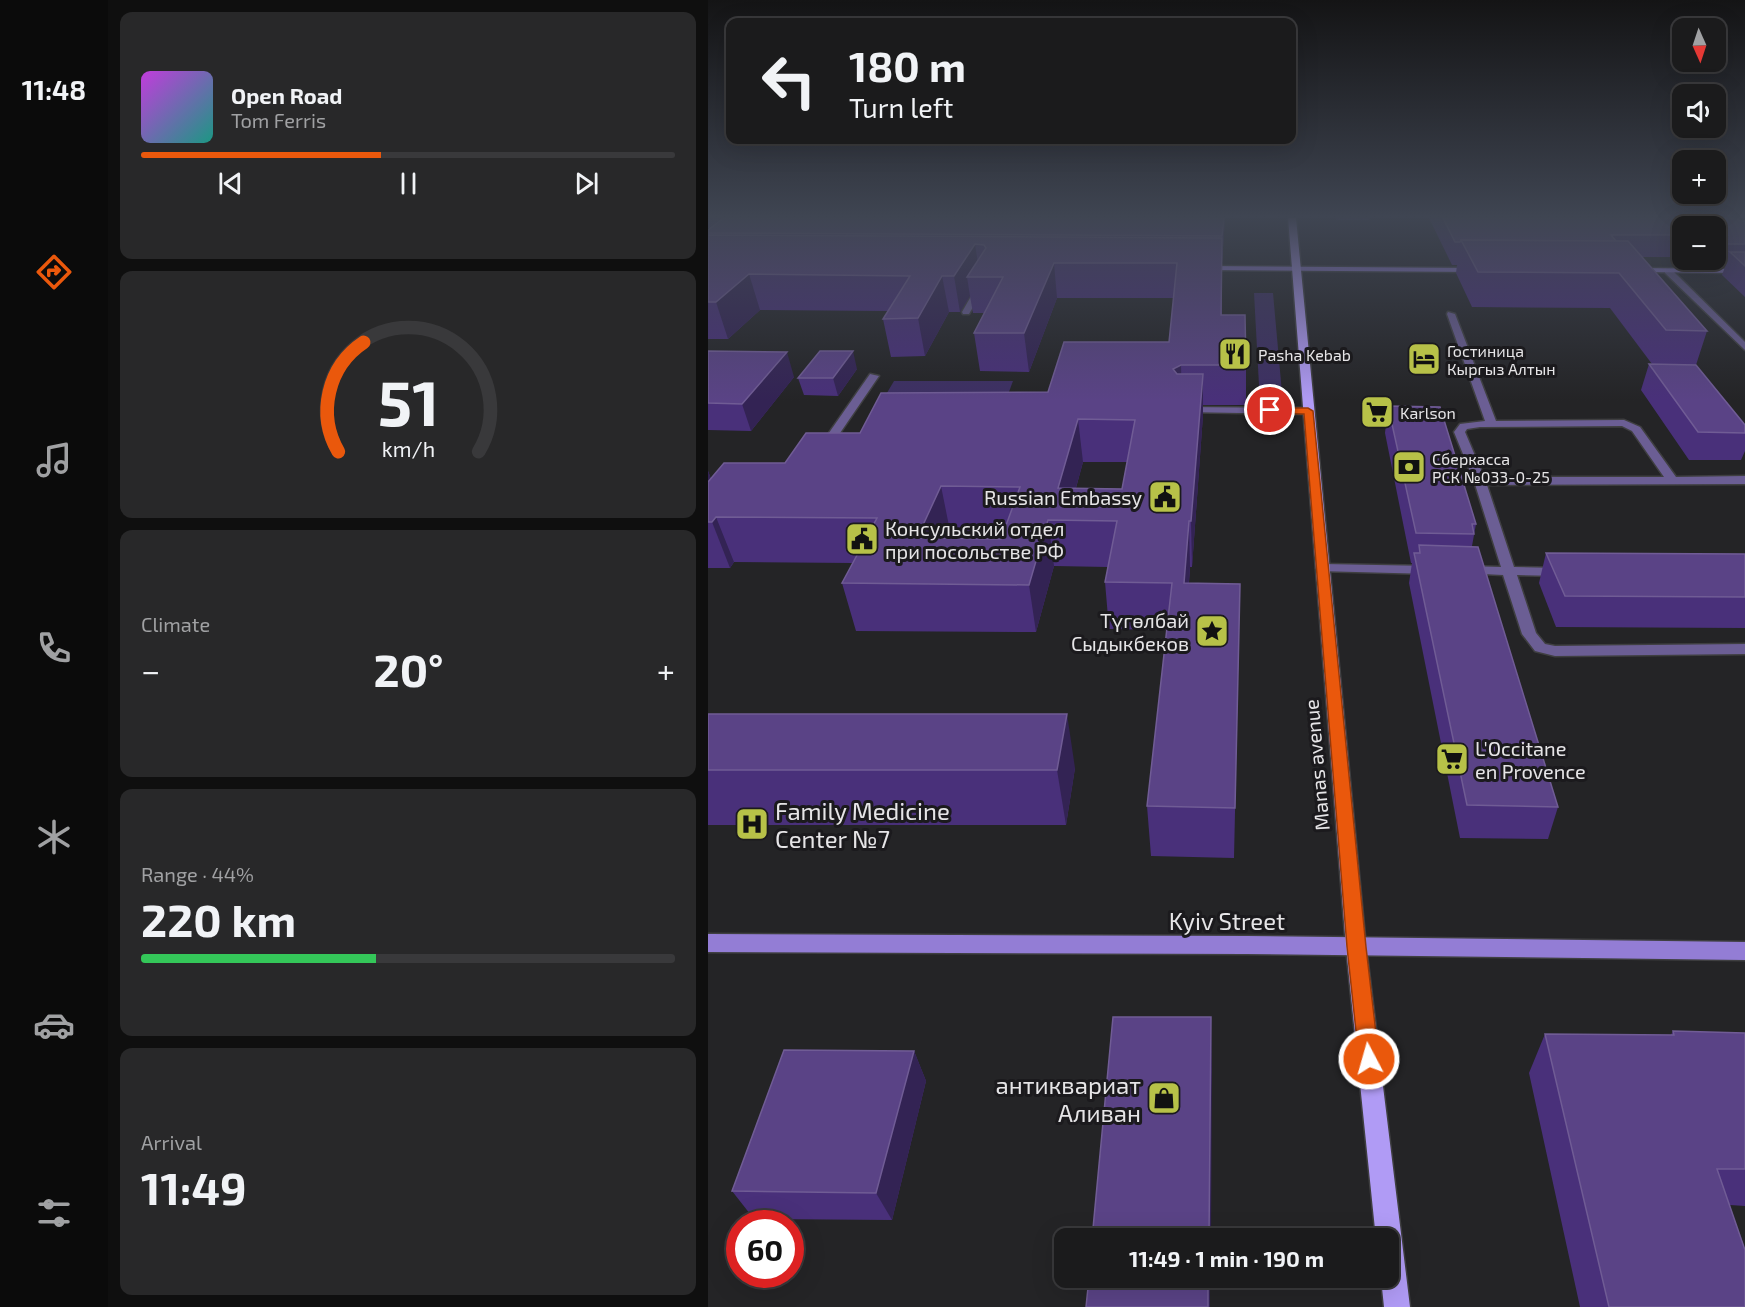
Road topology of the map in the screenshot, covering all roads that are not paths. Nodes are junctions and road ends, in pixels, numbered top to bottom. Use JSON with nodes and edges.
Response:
{"nodes":[{"id":1,"x":1297,"y":279,"type":"edge"},
{"id":2,"x":1677,"y":279,"type":"edge"},
{"id":3,"x":985,"y":280,"type":"edge"},
{"id":4,"x":966,"y":312,"type":"edge"},
{"id":5,"x":1451,"y":314,"type":"dead end"},
{"id":6,"x":1745,"y":347,"type":"edge"},
{"id":7,"x":874,"y":376,"type":"dead end"},
{"id":8,"x":1182,"y":410,"type":"edge"},
{"id":9,"x":1308,"y":411,"type":"junction"},
{"id":10,"x":1492,"y":424,"type":"junction"},
{"id":11,"x":814,"y":462,"type":"edge"},
{"id":12,"x":1672,"y":480,"type":"junction"},
{"id":13,"x":1745,"y":480,"type":"edge"},
{"id":14,"x":1480,"y":481,"type":"junction"},
{"id":15,"x":1323,"y":568,"type":"junction"},
{"id":16,"x":1510,"y":571,"type":"junction"},
{"id":17,"x":1570,"y":572,"type":"edge"},
{"id":18,"x":1745,"y":649,"type":"edge"},
{"id":19,"x":708,"y":943,"type":"edge"},
{"id":20,"x":1356,"y":947,"type":"junction"},
{"id":21,"x":1745,"y":951,"type":"edge"},
{"id":22,"x":1397,"y":1307,"type":"edge"}],
"edges":[{"from":1,"to":9,"type":"main road","name":"Manas avenue"},
{"from":2,"to":6,"type":"street"},
{"from":3,"to":4,"type":"street"},
{"from":5,"to":10,"type":"street"},
{"from":7,"to":11,"type":"street"},
{"from":8,"to":9,"type":"street"},
{"from":9,"to":15,"type":"main road","name":"Manas avenue"},
{"from":10,"to":12,"type":"street"},
{"from":10,"to":14,"type":"street"},
{"from":12,"to":13,"type":"street"},
{"from":12,"to":14,"type":"street"},
{"from":14,"to":16,"type":"street"},
{"from":15,"to":16,"type":"street"},
{"from":15,"to":20,"type":"main road","name":"Manas avenue"},
{"from":16,"to":17,"type":"street"},
{"from":16,"to":18,"type":"street"},
{"from":19,"to":20,"type":"main road","name":"Kyiv Street"},
{"from":20,"to":21,"type":"main road","name":"Kyiv Street"},
{"from":20,"to":22,"type":"main road","name":"Manas avenue"}]}
